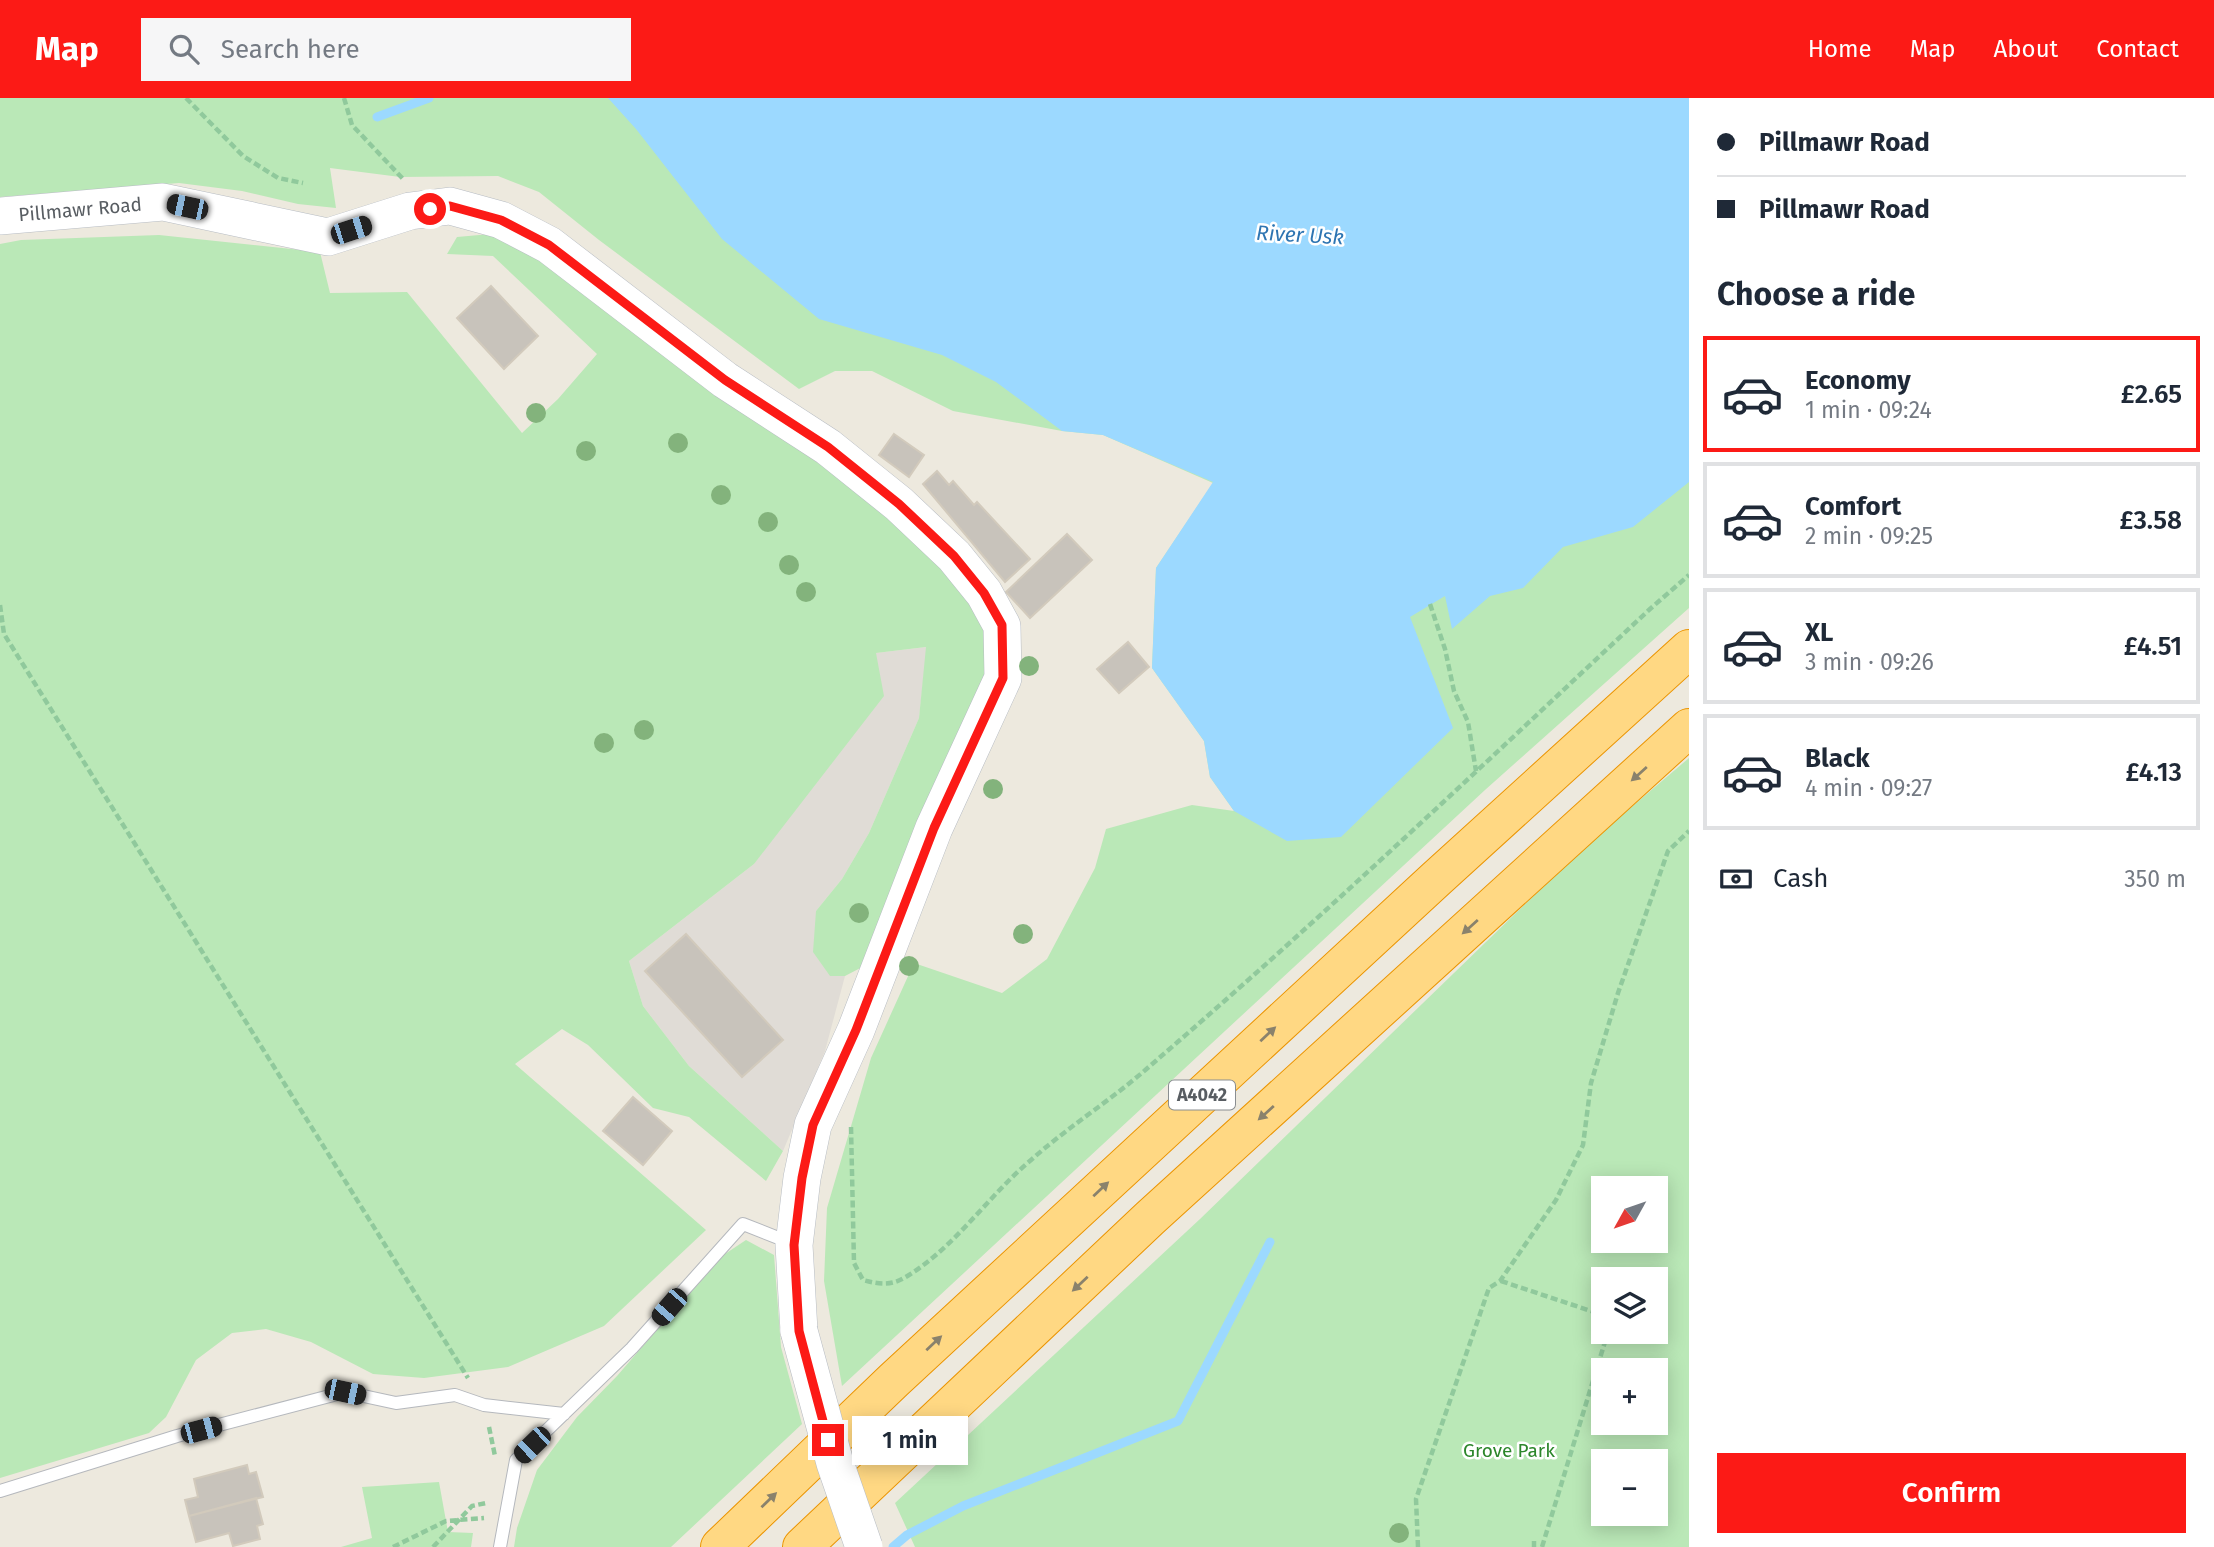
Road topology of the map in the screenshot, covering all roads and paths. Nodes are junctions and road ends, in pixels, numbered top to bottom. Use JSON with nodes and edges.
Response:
{"nodes":[{"id":1,"x":186,"y":98,"type":"edge"},
{"id":2,"x":344,"y":98,"type":"edge"},
{"id":3,"x":303,"y":183,"type":"dead end"},
{"id":4,"x":408,"y":183,"type":"dead end"},
{"id":5,"x":0,"y":216,"type":"edge"},
{"id":6,"x":1689,"y":575,"type":"edge"},
{"id":7,"x":1430,"y":604,"type":"dead end"},
{"id":8,"x":0,"y":605,"type":"edge"},
{"id":9,"x":1689,"y":649,"type":"edge"},
{"id":10,"x":1689,"y":728,"type":"edge"},
{"id":11,"x":1476,"y":772,"type":"junction"},
{"id":12,"x":1689,"y":831,"type":"edge"},
{"id":13,"x":851,"y":1116,"type":"dead end"},
{"id":14,"x":794,"y":1245,"type":"junction"},
{"id":15,"x":1500,"y":1281,"type":"junction"},
{"id":16,"x":1591,"y":1311,"type":"edge"},
{"id":17,"x":1604,"y":1344,"type":"edge"},
{"id":18,"x":484,"y":1405,"type":"junction"},
{"id":19,"x":564,"y":1414,"type":"junction"},
{"id":20,"x":496,"y":1462,"type":"dead end"},
{"id":21,"x":0,"y":1491,"type":"edge"},
{"id":22,"x":490,"y":1502,"type":"dead end"},
{"id":23,"x":505,"y":1517,"type":"junction"},
{"id":24,"x":460,"y":1519,"type":"junction"},
{"id":25,"x":393,"y":1547,"type":"edge"},
{"id":26,"x":433,"y":1547,"type":"edge"},
{"id":27,"x":500,"y":1547,"type":"edge"},
{"id":28,"x":720,"y":1547,"type":"edge"},
{"id":29,"x":802,"y":1547,"type":"edge"},
{"id":30,"x":864,"y":1547,"type":"edge"},
{"id":31,"x":1418,"y":1547,"type":"edge"},
{"id":32,"x":1542,"y":1547,"type":"edge"}],
"edges":[{"from":1,"to":3,"type":"path"},
{"from":2,"to":4,"type":"path"},
{"from":5,"to":14,"type":"street","name":"Pillmawr Road"},
{"from":6,"to":11,"type":"path"},
{"from":7,"to":11,"type":"path"},
{"from":8,"to":18,"type":"path"},
{"from":28,"to":9,"type":"highway","number":"A4042","one_way":true},
{"from":10,"to":29,"type":"highway","number":"A4042","one_way":true},
{"from":11,"to":13,"type":"path"},
{"from":12,"to":15,"type":"path"},
{"from":14,"to":19,"type":"lane"},
{"from":14,"to":30,"type":"street","name":"Pillmawr Road","bridge":true},
{"from":15,"to":16,"type":"path"},
{"from":15,"to":31,"type":"path"},
{"from":17,"to":32,"type":"path"},
{"from":18,"to":19,"type":"lane"},
{"from":18,"to":20,"type":"path"},
{"from":18,"to":21,"type":"lane"},
{"from":19,"to":23,"type":"lane"},
{"from":22,"to":24,"type":"path"},
{"from":23,"to":24,"type":"path"},
{"from":23,"to":27,"type":"lane"},
{"from":24,"to":25,"type":"path"},
{"from":24,"to":26,"type":"path"}]}
